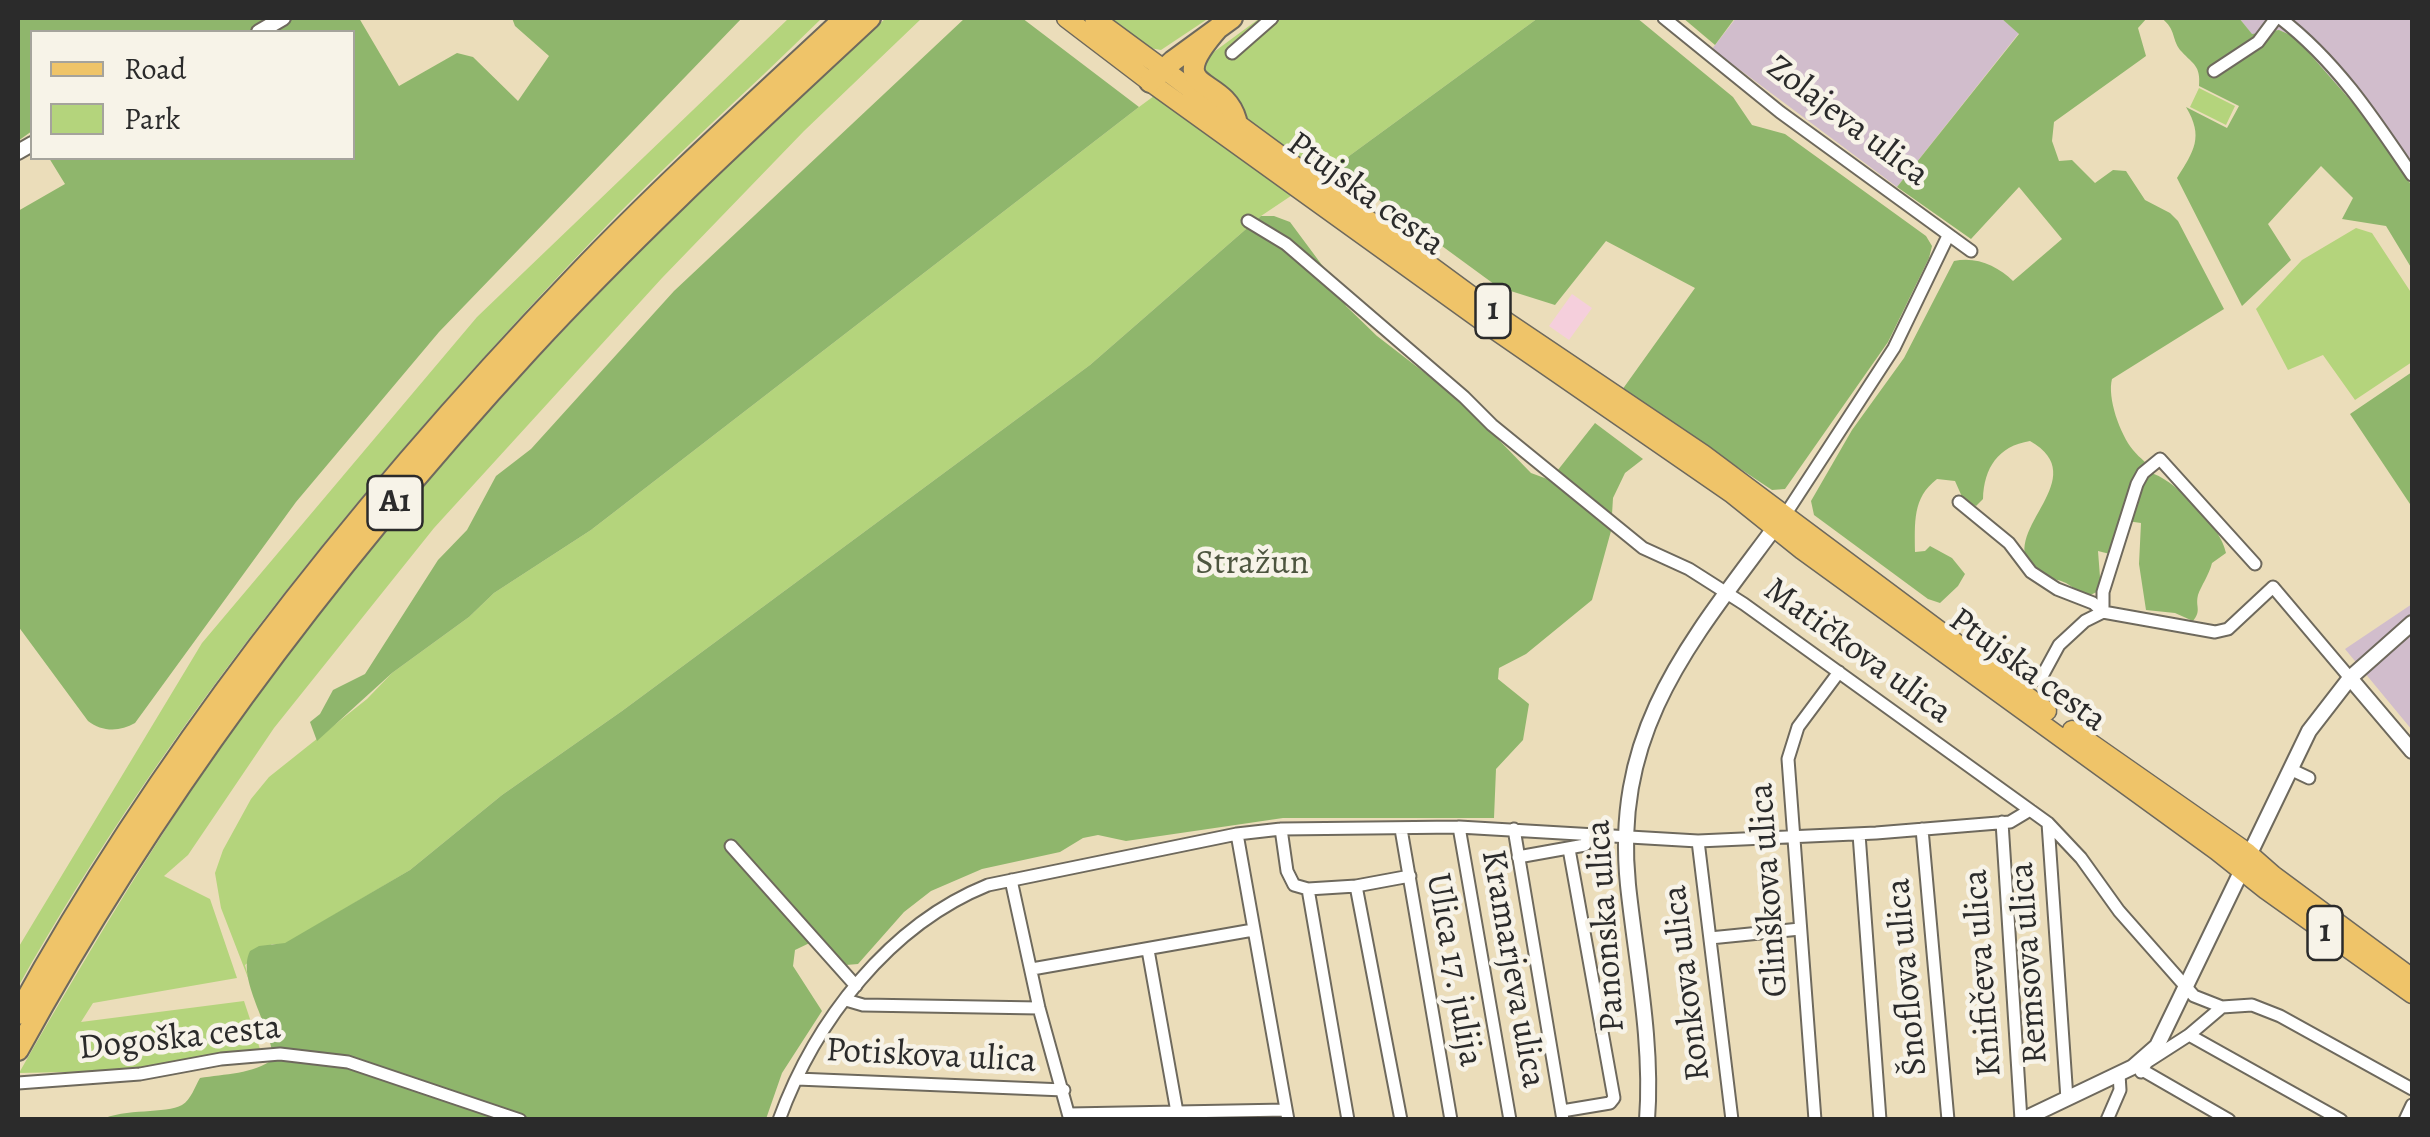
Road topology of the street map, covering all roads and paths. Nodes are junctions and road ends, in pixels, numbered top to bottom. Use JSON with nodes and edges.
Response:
{"nodes":[{"id":1,"x":844,"y":18,"type":"edge"},
{"id":2,"x":870,"y":18,"type":"edge"},
{"id":3,"x":1066,"y":18,"type":"edge"},
{"id":4,"x":1094,"y":18,"type":"edge"},
{"id":5,"x":1272,"y":18,"type":"edge"},
{"id":6,"x":1664,"y":18,"type":"edge"},
{"id":7,"x":2278,"y":18,"type":"edge"},
{"id":8,"x":1225,"y":22,"type":"edge"},
{"id":9,"x":1232,"y":53,"type":"dead end"},
{"id":10,"x":2214,"y":71,"type":"dead end"},
{"id":11,"x":1157,"y":75,"type":"junction"},
{"id":12,"x":1236,"y":120,"type":"junction"},
{"id":13,"x":2412,"y":175,"type":"edge"},
{"id":14,"x":1248,"y":221,"type":"dead end"},
{"id":15,"x":1948,"y":236,"type":"junction"},
{"id":16,"x":1971,"y":251,"type":"dead end"},
{"id":17,"x":1959,"y":502,"type":"dead end"},
{"id":18,"x":1779,"y":522,"type":"junction"},
{"id":19,"x":2255,"y":564,"type":"dead end"},
{"id":20,"x":1726,"y":594,"type":"junction"},
{"id":21,"x":2102,"y":612,"type":"junction"},
{"id":22,"x":2412,"y":623,"type":"edge"},
{"id":23,"x":1839,"y":672,"type":"junction"},
{"id":24,"x":2350,"y":678,"type":"junction"},
{"id":25,"x":2040,"y":680,"type":"dead end"},
{"id":26,"x":2412,"y":751,"type":"edge"},
{"id":27,"x":2290,"y":769,"type":"junction"},
{"id":28,"x":2309,"y":778,"type":"dead end"},
{"id":29,"x":2030,"y":810,"type":"junction"},
{"id":30,"x":2002,"y":822,"type":"junction"},
{"id":31,"x":2048,"y":823,"type":"junction"},
{"id":32,"x":1459,"y":827,"type":"junction"},
{"id":33,"x":1281,"y":829,"type":"junction"},
{"id":34,"x":1401,"y":829,"type":"junction"},
{"id":35,"x":1514,"y":829,"type":"junction"},
{"id":36,"x":1922,"y":829,"type":"junction"},
{"id":37,"x":1237,"y":834,"type":"junction"},
{"id":38,"x":1858,"y":834,"type":"junction"},
{"id":39,"x":1588,"y":836,"type":"junction"},
{"id":40,"x":1794,"y":837,"type":"junction"},
{"id":41,"x":1627,"y":839,"type":"junction"},
{"id":42,"x":1698,"y":840,"type":"junction"},
{"id":43,"x":731,"y":846,"type":"dead end"},
{"id":44,"x":1569,"y":848,"type":"junction"},
{"id":45,"x":2248,"y":853,"type":"junction"},
{"id":46,"x":1518,"y":857,"type":"junction"},
{"id":47,"x":1410,"y":876,"type":"junction"},
{"id":48,"x":1011,"y":880,"type":"junction"},
{"id":49,"x":1356,"y":886,"type":"junction"},
{"id":50,"x":1308,"y":889,"type":"junction"},
{"id":51,"x":1800,"y":929,"type":"junction"},
{"id":52,"x":1253,"y":930,"type":"junction"},
{"id":53,"x":1710,"y":938,"type":"junction"},
{"id":54,"x":1148,"y":950,"type":"junction"},
{"id":55,"x":1032,"y":969,"type":"junction"},
{"id":56,"x":2412,"y":978,"type":"edge"},
{"id":57,"x":856,"y":986,"type":"junction"},
{"id":58,"x":2187,"y":986,"type":"junction"},
{"id":59,"x":2412,"y":994,"type":"edge"},
{"id":60,"x":846,"y":1000,"type":"junction"},
{"id":61,"x":2222,"y":1007,"type":"junction"},
{"id":62,"x":1040,"y":1008,"type":"junction"},
{"id":63,"x":18,"y":1014,"type":"edge"},
{"id":64,"x":2190,"y":1035,"type":"junction"},
{"id":65,"x":18,"y":1050,"type":"edge"},
{"id":66,"x":2138,"y":1068,"type":"junction"},
{"id":67,"x":2118,"y":1074,"type":"junction"},
{"id":68,"x":797,"y":1079,"type":"junction"},
{"id":69,"x":18,"y":1083,"type":"edge"},
{"id":70,"x":2412,"y":1089,"type":"edge"},
{"id":71,"x":1064,"y":1090,"type":"junction"},
{"id":72,"x":2068,"y":1100,"type":"junction"},
{"id":73,"x":2412,"y":1105,"type":"edge"},
{"id":74,"x":1177,"y":1112,"type":"junction"},
{"id":75,"x":1287,"y":1115,"type":"edge"},
{"id":76,"x":1562,"y":1115,"type":"edge"},
{"id":77,"x":1070,"y":1117,"type":"edge"},
{"id":78,"x":784,"y":1118,"type":"edge"},
{"id":79,"x":520,"y":1120,"type":"edge"},
{"id":80,"x":1348,"y":1120,"type":"edge"},
{"id":81,"x":1400,"y":1120,"type":"edge"},
{"id":82,"x":1452,"y":1120,"type":"edge"},
{"id":83,"x":1510,"y":1120,"type":"edge"},
{"id":84,"x":1647,"y":1120,"type":"edge"},
{"id":85,"x":1732,"y":1120,"type":"edge"},
{"id":86,"x":1815,"y":1120,"type":"edge"},
{"id":87,"x":1880,"y":1120,"type":"edge"},
{"id":88,"x":1948,"y":1120,"type":"edge"},
{"id":89,"x":2022,"y":1120,"type":"edge"},
{"id":90,"x":2107,"y":1120,"type":"edge"},
{"id":91,"x":2228,"y":1120,"type":"edge"},
{"id":92,"x":2341,"y":1120,"type":"edge"},
{"id":93,"x":2405,"y":1120,"type":"edge"}],
"edges":[{"from":1,"to":63,"type":"highway","number":"A1"},
{"from":2,"to":65,"type":"highway","number":"A1"},
{"from":3,"to":11,"type":"main road","name":"Ptujska cesta","number":"1"},
{"from":4,"to":11,"type":"main road","name":"Ptujska cesta","number":"1"},
{"from":5,"to":9,"type":"street"},
{"from":6,"to":15,"type":"street","name":"Zolajeva ulica"},
{"from":7,"to":10,"type":"street"},
{"from":7,"to":13,"type":"street"},
{"from":8,"to":11,"type":"highway"},
{"from":8,"to":12,"type":"highway"},
{"from":11,"to":12,"type":"main road","name":"Ptujska cesta","number":"1"},
{"from":11,"to":18,"type":"main road","name":"Ptujska cesta","number":"1"},
{"from":12,"to":18,"type":"main road","name":"Ptujska cesta","number":"1"},
{"from":14,"to":20,"type":"street","name":"Matičkova ulica"},
{"from":15,"to":16,"type":"street","name":"Zolajeva ulica"},
{"from":15,"to":18,"type":"street"},
{"from":17,"to":21,"type":"street"},
{"from":18,"to":20,"type":"street","name":"Panonska ulica"},
{"from":18,"to":45,"type":"main road","name":"Ptujska cesta","number":"1"},
{"from":19,"to":21,"type":"street"},
{"from":20,"to":23,"type":"street","name":"Matičkova ulica"},
{"from":20,"to":41,"type":"street","name":"Panonska ulica"},
{"from":21,"to":24,"type":"street"},
{"from":21,"to":25,"type":"street"},
{"from":22,"to":24,"type":"street"},
{"from":23,"to":29,"type":"street","name":"Matičkova ulica"},
{"from":23,"to":40,"type":"street","name":"Glinškova ulica"},
{"from":24,"to":26,"type":"street"},
{"from":24,"to":27,"type":"street"},
{"from":27,"to":28,"type":"street"},
{"from":27,"to":45,"type":"street"},
{"from":29,"to":30,"type":"street"},
{"from":29,"to":31,"type":"street","name":"Matičkova ulica"},
{"from":30,"to":36,"type":"street"},
{"from":30,"to":89,"type":"street","name":"Knifičeva ulica"},
{"from":31,"to":58,"type":"street","name":"Matičkova ulica"},
{"from":31,"to":72,"type":"street","name":"Remsova ulica"},
{"from":32,"to":34,"type":"street"},
{"from":32,"to":35,"type":"street"},
{"from":32,"to":83,"type":"street","name":"Kramarjeva ulica"},
{"from":33,"to":34,"type":"street"},
{"from":33,"to":37,"type":"street"},
{"from":33,"to":50,"type":"street"},
{"from":34,"to":47,"type":"street","name":"Ulica 17. julija"},
{"from":35,"to":39,"type":"street"},
{"from":35,"to":46,"type":"street"},
{"from":36,"to":38,"type":"street"},
{"from":36,"to":88,"type":"street","name":"Šnoflova ulica"},
{"from":37,"to":48,"type":"street"},
{"from":37,"to":52,"type":"street"},
{"from":38,"to":40,"type":"street"},
{"from":38,"to":87,"type":"street"},
{"from":39,"to":41,"type":"street"},
{"from":39,"to":44,"type":"street"},
{"from":40,"to":42,"type":"street"},
{"from":40,"to":51,"type":"street","name":"Glinškova ulica"},
{"from":41,"to":42,"type":"street"},
{"from":41,"to":84,"type":"street","name":"Panonska ulica"},
{"from":42,"to":53,"type":"street","name":"Ronkova ulica"},
{"from":43,"to":57,"type":"street"},
{"from":44,"to":46,"type":"street"},
{"from":44,"to":76,"type":"street"},
{"from":45,"to":56,"type":"main road","name":"Ptujska cesta","number":"1"},
{"from":45,"to":58,"type":"street"},
{"from":45,"to":59,"type":"main road","name":"Ptujska cesta","number":"1"},
{"from":46,"to":76,"type":"street"},
{"from":47,"to":49,"type":"street"},
{"from":47,"to":82,"type":"street","name":"Ulica 17. julija"},
{"from":48,"to":55,"type":"street"},
{"from":48,"to":57,"type":"street"},
{"from":49,"to":50,"type":"street"},
{"from":49,"to":81,"type":"street"},
{"from":50,"to":80,"type":"street"},
{"from":51,"to":53,"type":"street"},
{"from":51,"to":86,"type":"street","name":"Glinškova ulica"},
{"from":52,"to":54,"type":"street"},
{"from":52,"to":75,"type":"street"},
{"from":53,"to":85,"type":"street","name":"Ronkova ulica"},
{"from":54,"to":55,"type":"street"},
{"from":54,"to":74,"type":"street"},
{"from":55,"to":62,"type":"street"},
{"from":57,"to":60,"type":"street"},
{"from":58,"to":61,"type":"street","name":"Matičkova ulica"},
{"from":58,"to":66,"type":"street"},
{"from":60,"to":62,"type":"street"},
{"from":60,"to":68,"type":"street"},
{"from":61,"to":64,"type":"street"},
{"from":61,"to":70,"type":"street"},
{"from":62,"to":71,"type":"street"},
{"from":64,"to":66,"type":"street"},
{"from":64,"to":92,"type":"street"},
{"from":66,"to":67,"type":"street"},
{"from":66,"to":91,"type":"street"},
{"from":67,"to":72,"type":"street"},
{"from":67,"to":90,"type":"street"},
{"from":68,"to":71,"type":"street","name":"Potiskova ulica"},
{"from":68,"to":78,"type":"street"},
{"from":69,"to":79,"type":"street","name":"Dogoška cesta"},
{"from":71,"to":77,"type":"street"},
{"from":72,"to":89,"type":"street"},
{"from":73,"to":93,"type":"street"},
{"from":74,"to":75,"type":"street"},
{"from":74,"to":77,"type":"street"}]}
